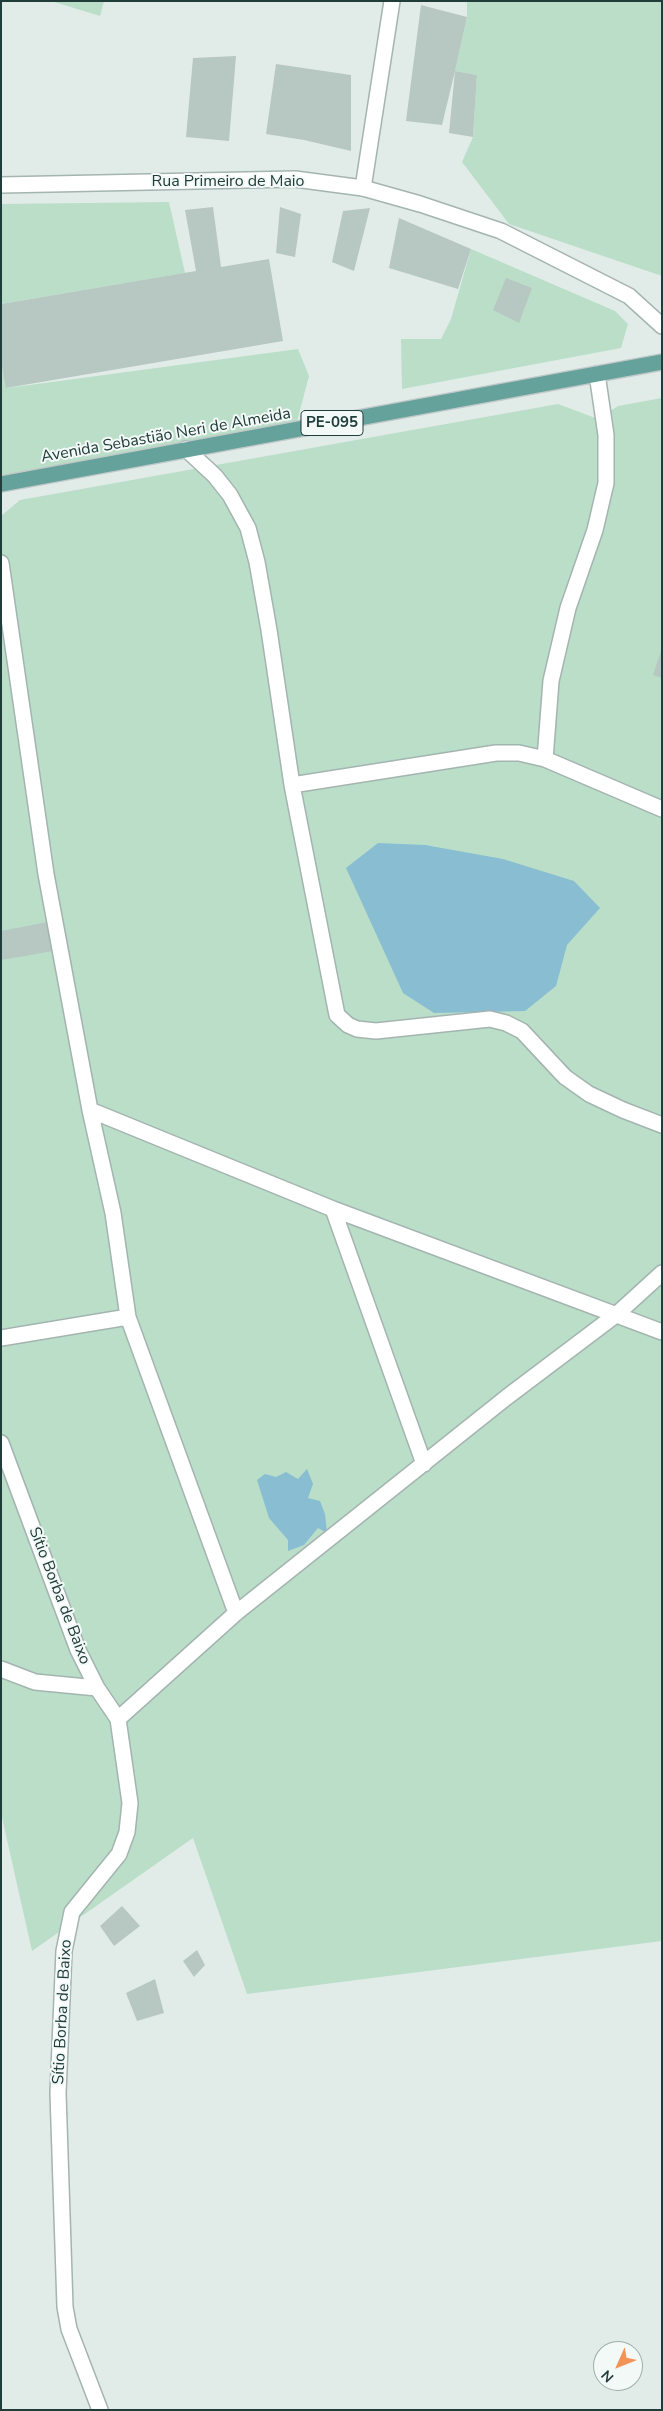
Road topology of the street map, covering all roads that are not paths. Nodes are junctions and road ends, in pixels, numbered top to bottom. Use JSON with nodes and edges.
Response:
{"nodes":[{"id":1,"x":392,"y":1,"type":"edge"},
{"id":2,"x":1,"y":185,"type":"edge"},
{"id":3,"x":363,"y":188,"type":"junction"},
{"id":4,"x":662,"y":326,"type":"edge"},
{"id":5,"x":662,"y":362,"type":"edge"},
{"id":6,"x":597,"y":374,"type":"junction"},
{"id":7,"x":186,"y":449,"type":"junction"},
{"id":8,"x":1,"y":484,"type":"edge"},
{"id":9,"x":1,"y":563,"type":"edge"},
{"id":10,"x":545,"y":760,"type":"junction"},
{"id":11,"x":292,"y":785,"type":"junction"},
{"id":12,"x":662,"y":808,"type":"edge"},
{"id":13,"x":90,"y":1110,"type":"junction"},
{"id":14,"x":662,"y":1125,"type":"edge"},
{"id":15,"x":333,"y":1209,"type":"junction"},
{"id":16,"x":662,"y":1273,"type":"edge"},
{"id":17,"x":617,"y":1314,"type":"junction"},
{"id":18,"x":128,"y":1318,"type":"junction"},
{"id":19,"x":662,"y":1332,"type":"edge"},
{"id":20,"x":1,"y":1338,"type":"edge"},
{"id":21,"x":1,"y":1443,"type":"edge"},
{"id":22,"x":424,"y":1464,"type":"junction"},
{"id":23,"x":236,"y":1613,"type":"junction"},
{"id":24,"x":1,"y":1668,"type":"edge"},
{"id":25,"x":97,"y":1688,"type":"junction"},
{"id":26,"x":118,"y":1719,"type":"junction"},
{"id":27,"x":100,"y":2410,"type":"edge"}],
"edges":[{"from":1,"to":3,"type":"street"},
{"from":2,"to":3,"type":"street","name":"Rua Primeiro de Maio"},
{"from":3,"to":4,"type":"street","name":"Rua Primeiro de Maio"},
{"from":5,"to":6,"type":"main road","name":"Avenida Sebastião Neri de Almeida","number":"PE-095"},
{"from":6,"to":7,"type":"main road","name":"Avenida Sebastião Neri de Almeida","number":"PE-095"},
{"from":6,"to":10,"type":"street"},
{"from":7,"to":8,"type":"main road","name":"Avenida Sebastião Neri de Almeida","number":"PE-095"},
{"from":7,"to":11,"type":"street"},
{"from":9,"to":13,"type":"street"},
{"from":10,"to":11,"type":"street"},
{"from":10,"to":12,"type":"street"},
{"from":11,"to":14,"type":"street"},
{"from":13,"to":15,"type":"street"},
{"from":13,"to":18,"type":"street"},
{"from":15,"to":17,"type":"street"},
{"from":15,"to":22,"type":"street"},
{"from":16,"to":17,"type":"street"},
{"from":17,"to":19,"type":"street"},
{"from":17,"to":22,"type":"street"},
{"from":18,"to":20,"type":"street"},
{"from":18,"to":23,"type":"street"},
{"from":21,"to":25,"type":"street","name":"Sítio Borba de Baixo"},
{"from":22,"to":23,"type":"street"},
{"from":23,"to":26,"type":"street"},
{"from":24,"to":25,"type":"street"},
{"from":25,"to":26,"type":"street","name":"Sítio Borba de Baixo"},
{"from":26,"to":27,"type":"street","name":"Sítio Borba de Baixo"}]}
